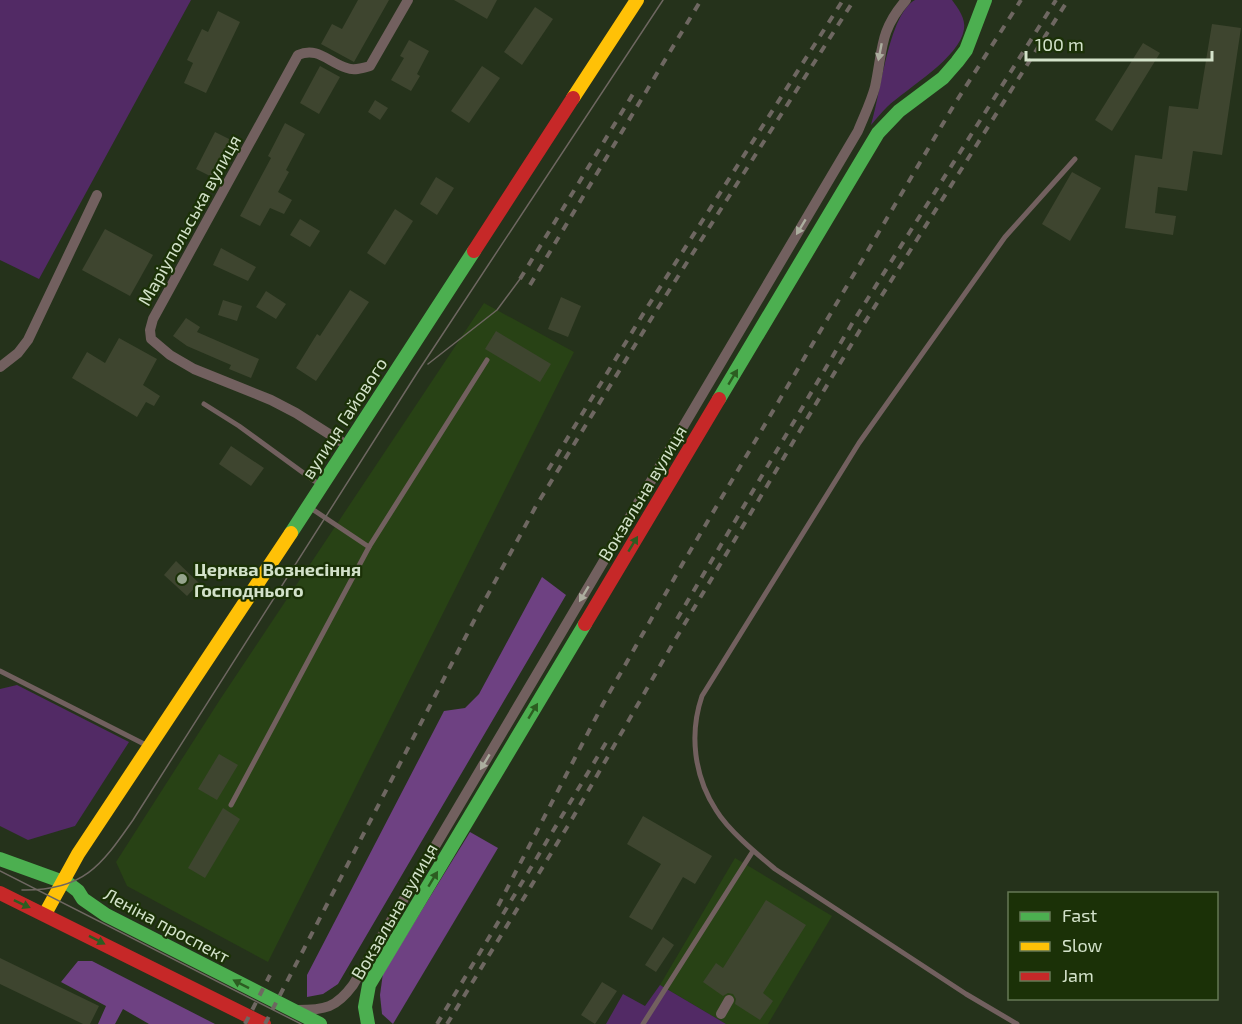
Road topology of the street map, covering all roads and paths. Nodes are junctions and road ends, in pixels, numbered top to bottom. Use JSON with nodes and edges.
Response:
{"nodes":[{"id":1,"x":408,"y":0,"type":"edge"},
{"id":2,"x":637,"y":0,"type":"edge"},
{"id":3,"x":906,"y":0,"type":"edge"},
{"id":4,"x":983,"y":1,"type":"edge"},
{"id":5,"x":1075,"y":159,"type":"dead end"},
{"id":6,"x":98,"y":195,"type":"dead end"},
{"id":7,"x":486,"y":360,"type":"dead end"},
{"id":8,"x":0,"y":367,"type":"edge"},
{"id":9,"x":204,"y":404,"type":"dead end"},
{"id":10,"x":348,"y":446,"type":"junction"},
{"id":11,"x":321,"y":486,"type":"junction"},
{"id":12,"x":308,"y":506,"type":"junction"},
{"id":13,"x":369,"y":547,"type":"junction"},
{"id":14,"x":0,"y":671,"type":"edge"},
{"id":15,"x":148,"y":746,"type":"junction"},
{"id":16,"x":231,"y":805,"type":"dead end"},
{"id":17,"x":753,"y":851,"type":"junction"},
{"id":18,"x":78,"y":854,"type":"junction"},
{"id":19,"x":0,"y":859,"type":"edge"},
{"id":20,"x":19,"y":867,"type":"junction"},
{"id":21,"x":63,"y":881,"type":"junction"},
{"id":22,"x":78,"y":891,"type":"junction"},
{"id":23,"x":0,"y":893,"type":"edge"},
{"id":24,"x":45,"y":914,"type":"junction"},
{"id":25,"x":729,"y":1000,"type":"dead end"},
{"id":26,"x":293,"y":1010,"type":"junction"},
{"id":27,"x":721,"y":1014,"type":"dead end"},
{"id":28,"x":264,"y":1024,"type":"edge"},
{"id":29,"x":320,"y":1024,"type":"edge"},
{"id":30,"x":368,"y":1024,"type":"edge"},
{"id":31,"x":644,"y":1024,"type":"edge"},
{"id":32,"x":1017,"y":1024,"type":"edge"}],
"edges":[{"from":1,"to":10,"type":"street","name":"Маріупольська вулиця"},
{"from":2,"to":10,"type":"street","name":"вулиця Гайового"},
{"from":3,"to":26,"type":"street","name":"Вокзальна вулиця","one_way":true},
{"from":30,"to":4,"type":"street","name":"Вокзальна вулиця","one_way":true},
{"from":5,"to":17,"type":"lane"},
{"from":6,"to":8,"type":"street"},
{"from":7,"to":13,"type":"lane"},
{"from":9,"to":11,"type":"lane"},
{"from":10,"to":11,"type":"street","name":"вулиця Гайового"},
{"from":11,"to":12,"type":"street","name":"вулиця Гайового"},
{"from":12,"to":13,"type":"lane"},
{"from":12,"to":15,"type":"street","name":"вулиця Гайового"},
{"from":13,"to":16,"type":"lane"},
{"from":14,"to":15,"type":"lane"},
{"from":15,"to":18,"type":"street","name":"вулиця Гайового"},
{"from":17,"to":31,"type":"lane"},
{"from":17,"to":32,"type":"lane"},
{"from":18,"to":20,"type":"street"},
{"from":18,"to":21,"type":"street","name":"вулиця Гайового"},
{"from":18,"to":22,"type":"street"},
{"from":19,"to":20,"type":"street","name":"Леніна проспект"},
{"from":20,"to":21,"type":"street","name":"Леніна проспект"},
{"from":21,"to":22,"type":"street","name":"Леніна проспект"},
{"from":21,"to":24,"type":"street","name":"вулиця Гайового"},
{"from":26,"to":22,"type":"street","name":"Леніна проспект","one_way":true},
{"from":23,"to":24,"type":"street","one_way":true},
{"from":24,"to":28,"type":"street","one_way":true},
{"from":25,"to":27,"type":"street"},
{"from":26,"to":29,"type":"street","name":"Леніна проспект"}]}
